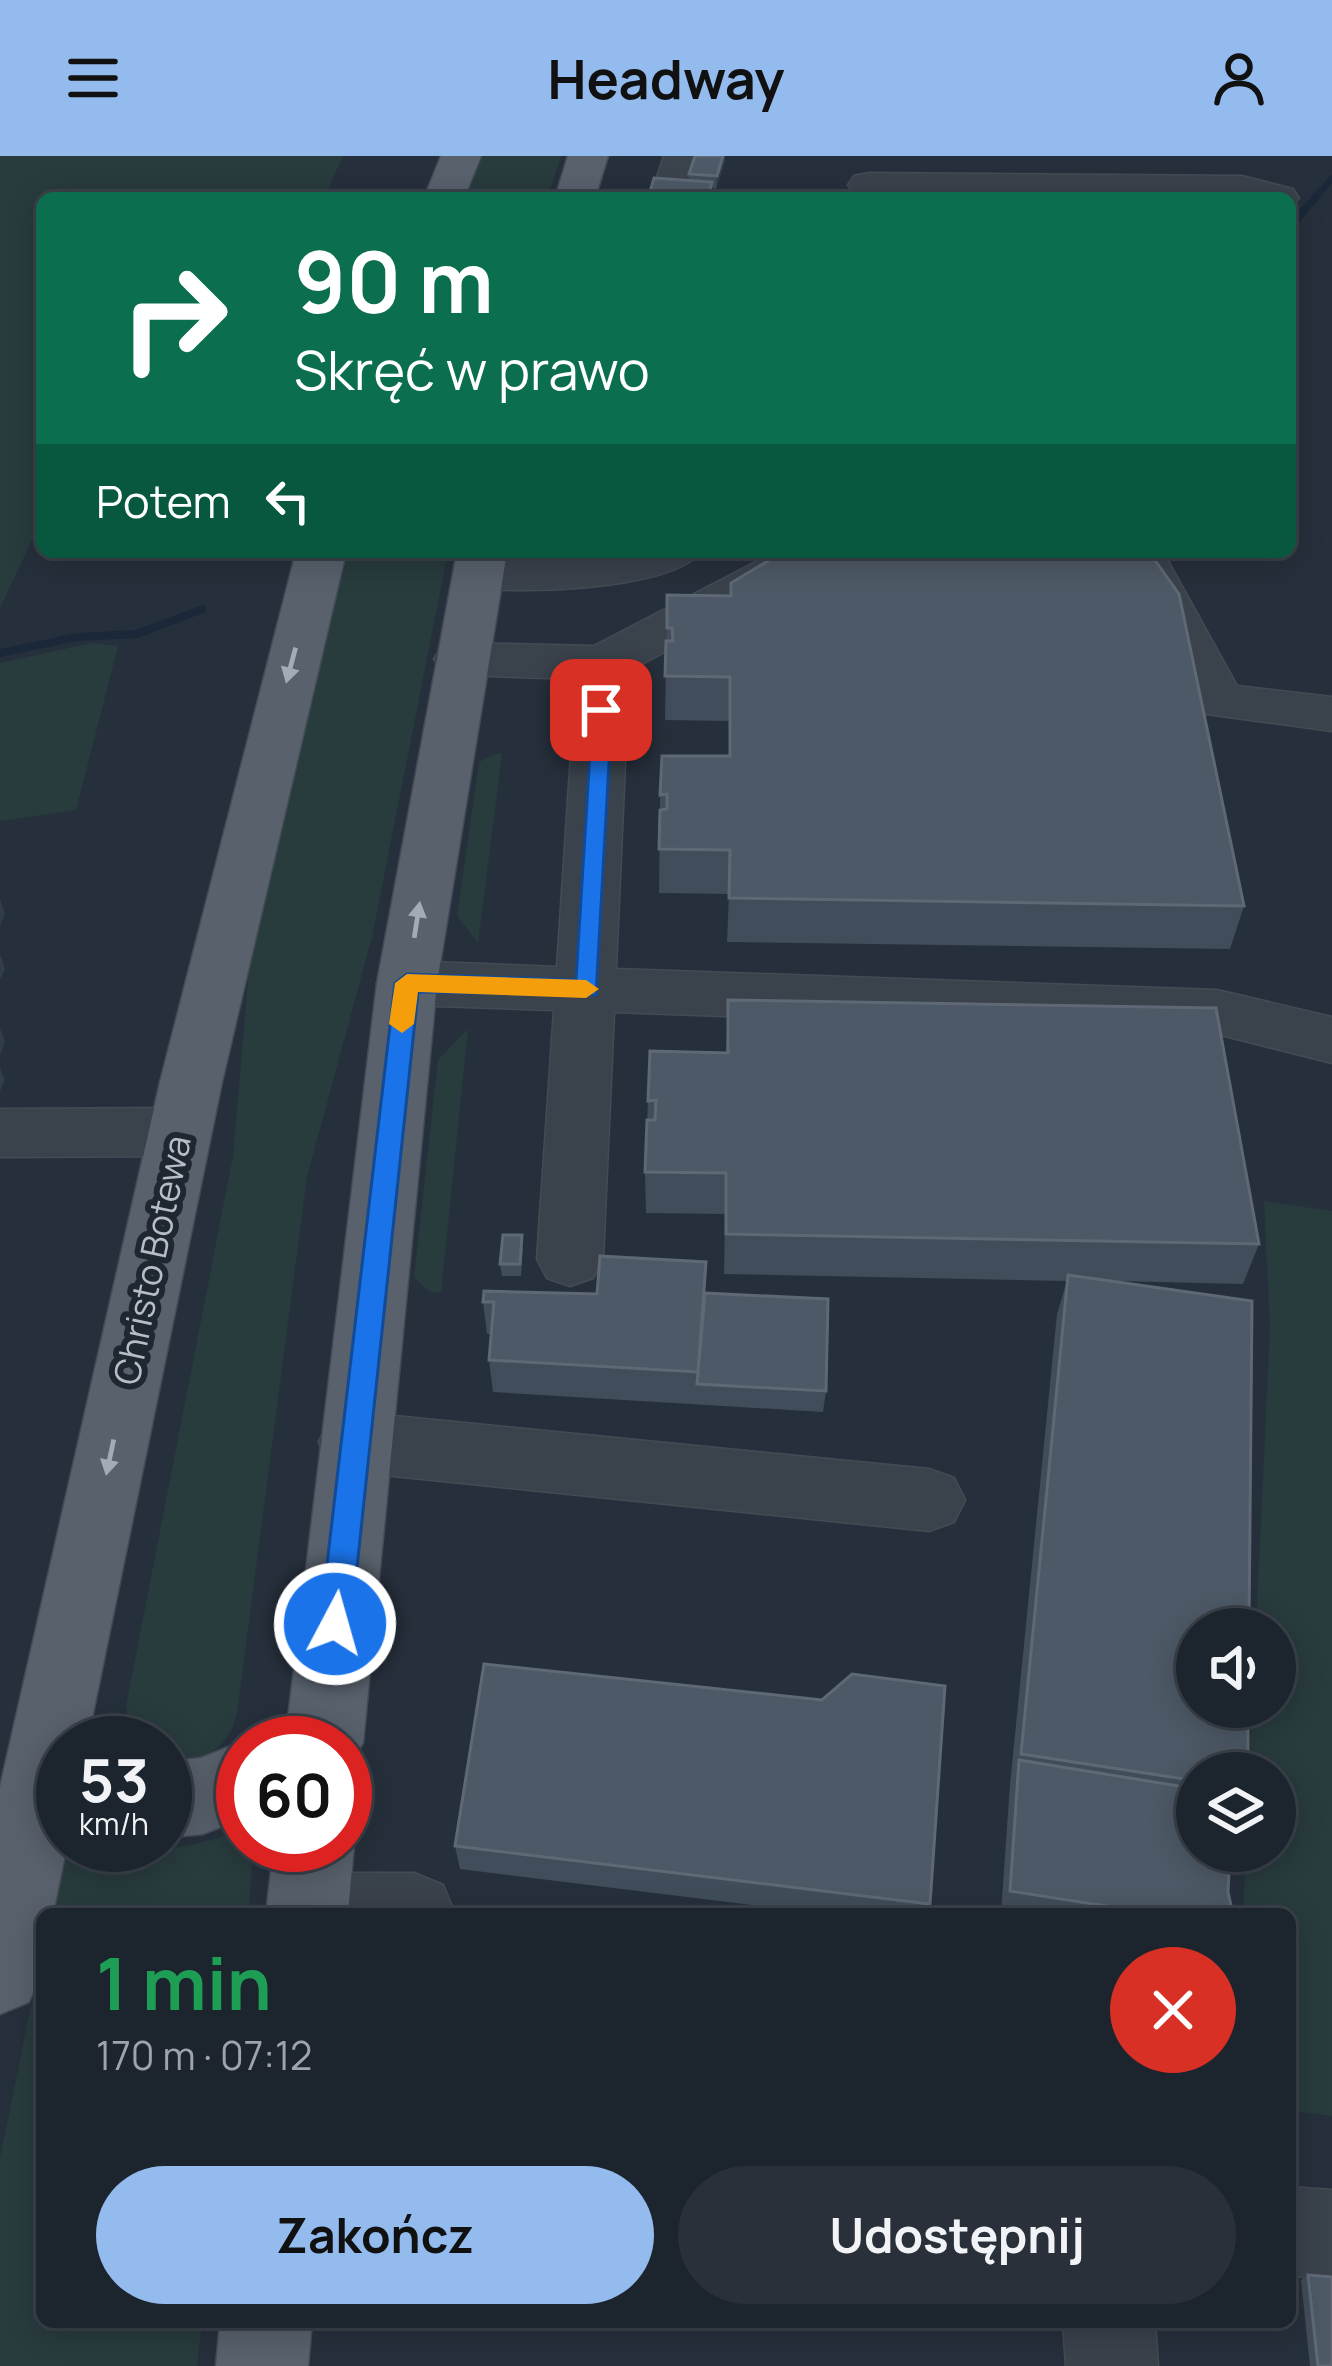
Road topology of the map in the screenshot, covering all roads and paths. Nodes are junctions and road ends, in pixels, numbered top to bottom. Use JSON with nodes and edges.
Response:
{"nodes":[{"id":1,"x":461,"y":156,"type":"edge"},
{"id":2,"x":588,"y":156,"type":"edge"},
{"id":3,"x":868,"y":180,"type":"edge"},
{"id":4,"x":446,"y":192,"type":"edge"},
{"id":5,"x":577,"y":192,"type":"edge"},
{"id":6,"x":1143,"y":192,"type":"edge"},
{"id":7,"x":319,"y":558,"type":"edge"},
{"id":8,"x":657,"y":558,"type":"edge"},
{"id":9,"x":802,"y":558,"type":"edge"},
{"id":10,"x":1142,"y":558,"type":"edge"},
{"id":11,"x":480,"y":563,"type":"edge"},
{"id":12,"x":460,"y":659,"type":"junction"},
{"id":13,"x":603,"y":663,"type":"junction"},
{"id":14,"x":1332,"y":714,"type":"edge"},
{"id":15,"x":407,"y":983,"type":"junction"},
{"id":16,"x":588,"y":989,"type":"junction"},
{"id":17,"x":1332,"y":1040,"type":"edge"},
{"id":18,"x":180,"y":1132,"type":"junction"},
{"id":19,"x":27,"y":1133,"type":"edge"},
{"id":20,"x":570,"y":1259,"type":"dead end"},
{"id":21,"x":354,"y":1442,"type":"junction"},
{"id":22,"x":929,"y":1500,"type":"dead end"},
{"id":23,"x":335,"y":1624,"type":"junction"},
{"id":24,"x":65,"y":1708,"type":"edge"},
{"id":25,"x":300,"y":1716,"type":"edge"},
{"id":26,"x":326,"y":1716,"type":"edge"},
{"id":27,"x":12,"y":1855,"type":"edge"},
{"id":28,"x":311,"y":1872,"type":"edge"},
{"id":29,"x":308,"y":1908,"type":"edge"},
{"id":30,"x":0,"y":1973,"type":"edge"},
{"id":31,"x":1296,"y":2232,"type":"edge"},
{"id":32,"x":1332,"y":2235,"type":"edge"},
{"id":33,"x":265,"y":2328,"type":"edge"},
{"id":34,"x":1109,"y":2328,"type":"edge"},
{"id":35,"x":262,"y":2366,"type":"edge"},
{"id":36,"x":1112,"y":2366,"type":"edge"}],
"edges":[{"from":1,"to":4,"type":"main road"},
{"from":2,"to":5,"type":"main road"},
{"from":3,"to":6,"type":"lane"},
{"from":7,"to":18,"type":"main road","name":"Christo Botewa","one_way":true},
{"from":8,"to":11,"type":"lane"},
{"from":9,"to":13,"type":"lane"},
{"from":10,"to":14,"type":"lane"},
{"from":11,"to":12,"type":"main road"},
{"from":12,"to":13,"type":"lane"},
{"from":15,"to":12,"type":"main road","one_way":true},
{"from":13,"to":16,"type":"lane"},
{"from":15,"to":16,"type":"lane"},
{"from":15,"to":21,"type":"main road"},
{"from":16,"to":17,"type":"lane"},
{"from":16,"to":20,"type":"lane"},
{"from":18,"to":19,"type":"lane"},
{"from":18,"to":24,"type":"main road","name":"Christo Botewa","one_way":true},
{"from":21,"to":22,"type":"lane"},
{"from":21,"to":23,"type":"main road"},
{"from":23,"to":25,"type":"main road"},
{"from":23,"to":26,"type":"main road"},
{"from":24,"to":27,"type":"main road","name":"Christo Botewa"},
{"from":27,"to":30,"type":"main road","name":"Christo Botewa"},
{"from":28,"to":29,"type":"main road"},
{"from":31,"to":32,"type":"lane"},
{"from":33,"to":35,"type":"main road"},
{"from":34,"to":36,"type":"lane"}]}
